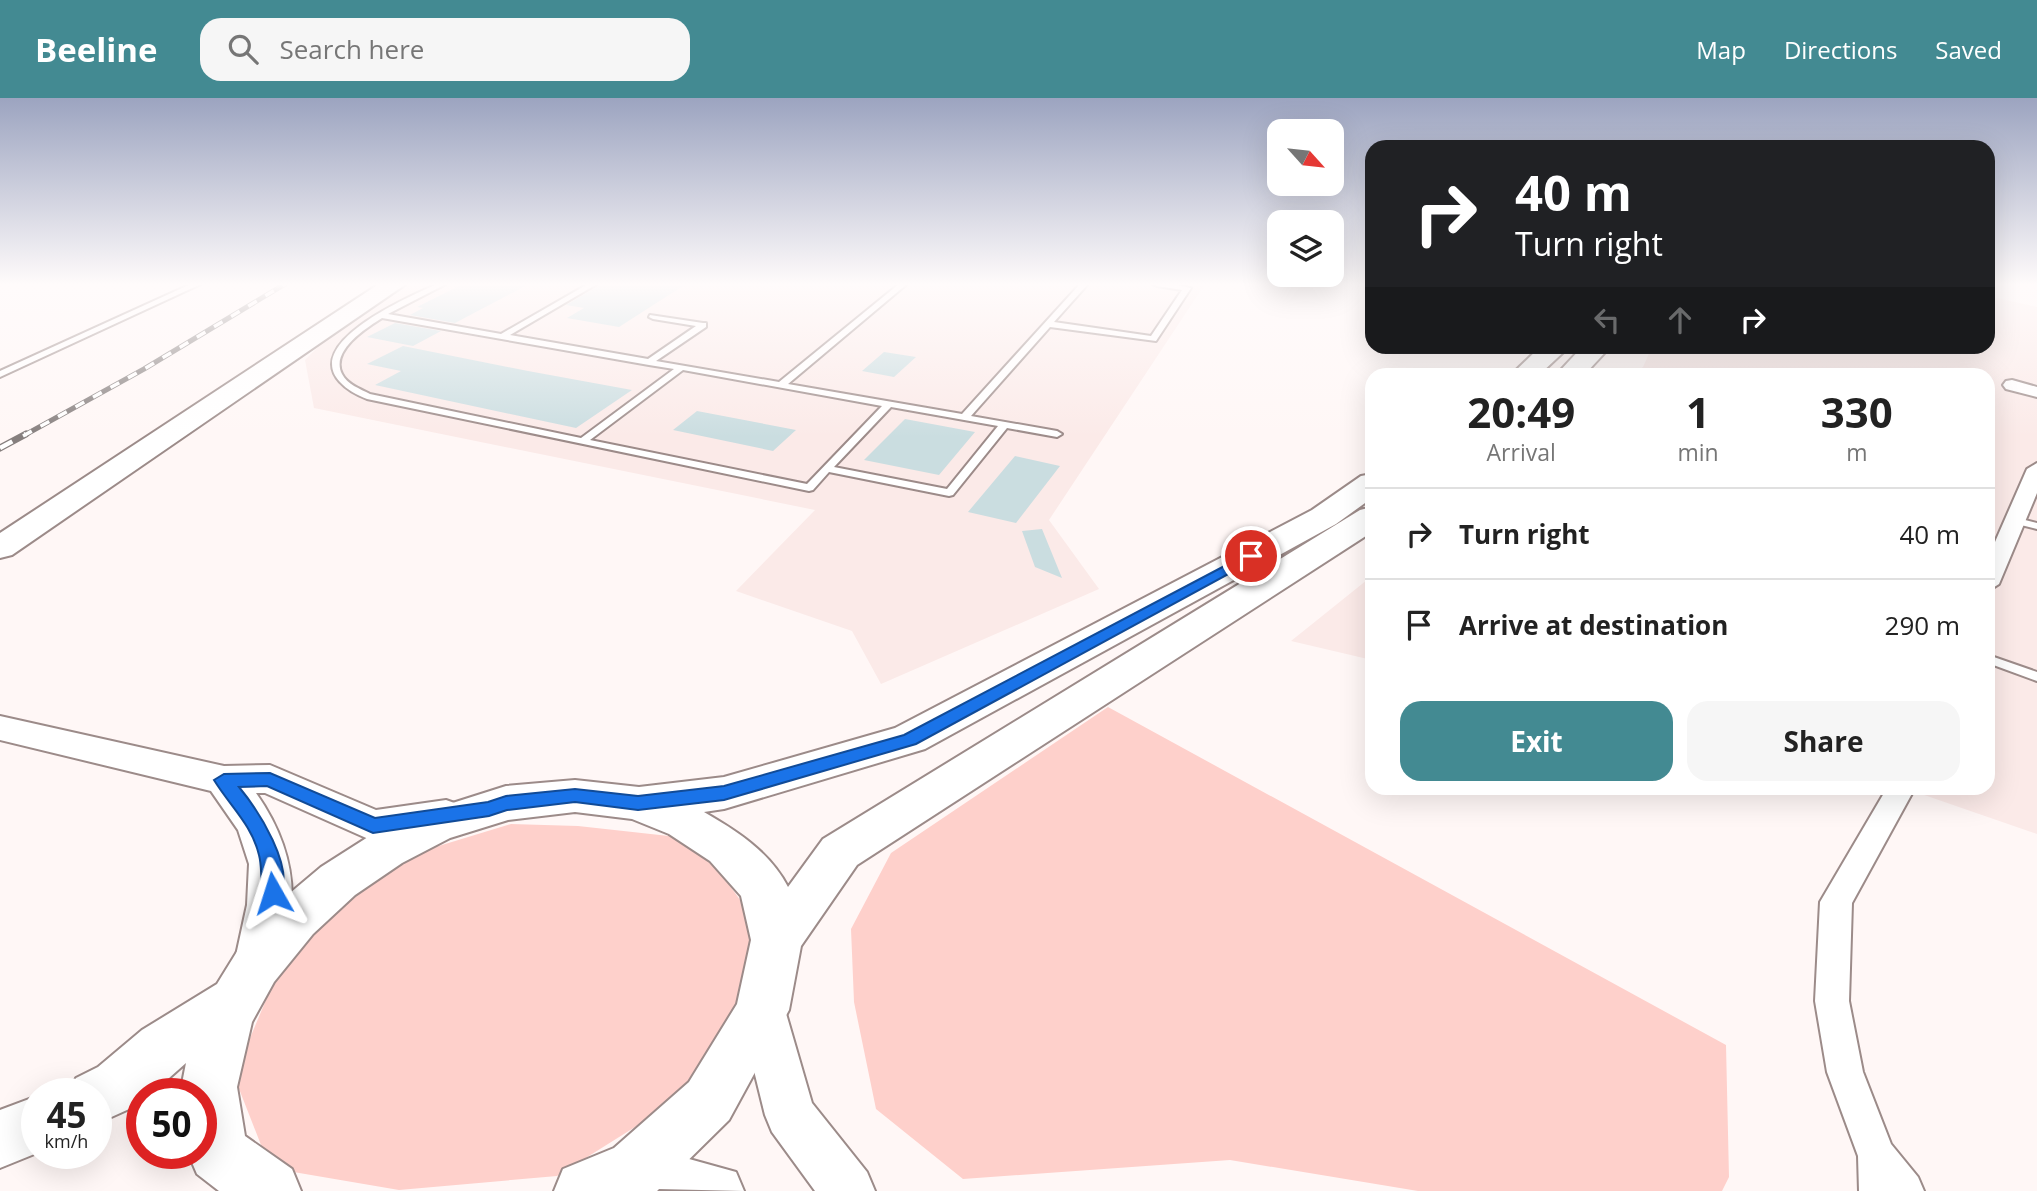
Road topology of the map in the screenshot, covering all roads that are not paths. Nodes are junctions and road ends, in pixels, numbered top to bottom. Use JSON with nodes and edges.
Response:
{"nodes":[{"id":1,"x":84,"y":335,"type":"edge"},
{"id":2,"x":318,"y":335,"type":"edge"},
{"id":3,"x":351,"y":335,"type":"edge"},
{"id":4,"x":497,"y":335,"type":"edge"},
{"id":5,"x":688,"y":335,"type":"edge"},
{"id":6,"x":841,"y":335,"type":"edge"},
{"id":7,"x":1038,"y":335,"type":"edge"},
{"id":8,"x":1125,"y":335,"type":"edge"},
{"id":9,"x":1156,"y":335,"type":"edge"},
{"id":10,"x":503,"y":336,"type":"joint"},
{"id":11,"x":1548,"y":354,"type":"edge"},
{"id":12,"x":1590,"y":354,"type":"edge"},
{"id":13,"x":649,"y":362,"type":"junction"},
{"id":14,"x":681,"y":368,"type":"junction"},
{"id":15,"x":1532,"y":368,"type":"edge"},
{"id":16,"x":1576,"y":368,"type":"edge"},
{"id":17,"x":0,"y":374,"type":"edge"},
{"id":18,"x":781,"y":385,"type":"junction"},
{"id":19,"x":2012,"y":385,"type":"dead end"},
{"id":20,"x":2037,"y":392,"type":"edge"},
{"id":21,"x":889,"y":404,"type":"junction"},
{"id":22,"x":965,"y":417,"type":"junction"},
{"id":23,"x":1005,"y":424,"type":"junction"},
{"id":24,"x":1057,"y":433,"type":"dead end"},
{"id":25,"x":582,"y":441,"type":"junction"},
{"id":26,"x":827,"y":469,"type":"junction"},
{"id":27,"x":2037,"y":469,"type":"edge"},
{"id":28,"x":1365,"y":488,"type":"edge"},
{"id":29,"x":1365,"y":521,"type":"edge"},
{"id":30,"x":2027,"y":524,"type":"edge"},
{"id":31,"x":0,"y":548,"type":"edge"},
{"id":32,"x":1995,"y":573,"type":"edge"},
{"id":33,"x":1995,"y":662,"type":"edge"},
{"id":34,"x":2037,"y":677,"type":"edge"},
{"id":35,"x":0,"y":729,"type":"edge"},
{"id":36,"x":224,"y":780,"type":"junction"},
{"id":37,"x":1897,"y":795,"type":"edge"},
{"id":38,"x":638,"y":803,"type":"junction"},
{"id":39,"x":489,"y":809,"type":"junction"},
{"id":40,"x":777,"y":940,"type":"junction"},
{"id":41,"x":246,"y":984,"type":"junction"},
{"id":42,"x":762,"y":1010,"type":"junction"},
{"id":43,"x":112,"y":1089,"type":"edge"},
{"id":44,"x":21,"y":1130,"type":"edge"},
{"id":45,"x":0,"y":1139,"type":"edge"},
{"id":46,"x":1877,"y":1173,"type":"edge"},
{"id":47,"x":610,"y":1181,"type":"edge"},
{"id":48,"x":270,"y":1191,"type":"edge"},
{"id":49,"x":717,"y":1191,"type":"edge"},
{"id":50,"x":848,"y":1191,"type":"edge"},
{"id":51,"x":1904,"y":1191,"type":"edge"}],
"edges":[{"from":1,"to":17,"type":"lane"},
{"from":2,"to":31,"type":"main road"},
{"from":3,"to":25,"type":"lane"},
{"from":4,"to":10,"type":"lane"},
{"from":5,"to":13,"type":"lane"},
{"from":6,"to":18,"type":"lane"},
{"from":7,"to":22,"type":"lane"},
{"from":8,"to":9,"type":"lane"},
{"from":10,"to":13,"type":"lane"},
{"from":11,"to":15,"type":"main road"},
{"from":12,"to":16,"type":"main road"},
{"from":13,"to":14,"type":"lane"},
{"from":14,"to":18,"type":"lane"},
{"from":14,"to":25,"type":"lane"},
{"from":18,"to":21,"type":"lane"},
{"from":19,"to":20,"type":"street"},
{"from":21,"to":22,"type":"lane"},
{"from":21,"to":26,"type":"lane"},
{"from":22,"to":23,"type":"lane"},
{"from":23,"to":24,"type":"lane"},
{"from":23,"to":26,"type":"lane"},
{"from":25,"to":26,"type":"lane"},
{"from":27,"to":30,"type":"street"},
{"from":28,"to":38,"type":"main road"},
{"from":29,"to":40,"type":"main road"},
{"from":30,"to":32,"type":"street"},
{"from":33,"to":34,"type":"lane"},
{"from":35,"to":36,"type":"main road"},
{"from":36,"to":39,"type":"main road"},
{"from":36,"to":41,"type":"main road"},
{"from":37,"to":46,"type":"street"},
{"from":38,"to":39,"type":"main road"},
{"from":38,"to":40,"type":"main road"},
{"from":39,"to":41,"type":"main road"},
{"from":40,"to":42,"type":"main road"},
{"from":41,"to":43,"type":"main road"},
{"from":41,"to":48,"type":"main road"},
{"from":42,"to":47,"type":"main road"},
{"from":42,"to":50,"type":"main road"},
{"from":44,"to":45,"type":"main road"},
{"from":46,"to":51,"type":"street"},
{"from":47,"to":49,"type":"main road"}]}
